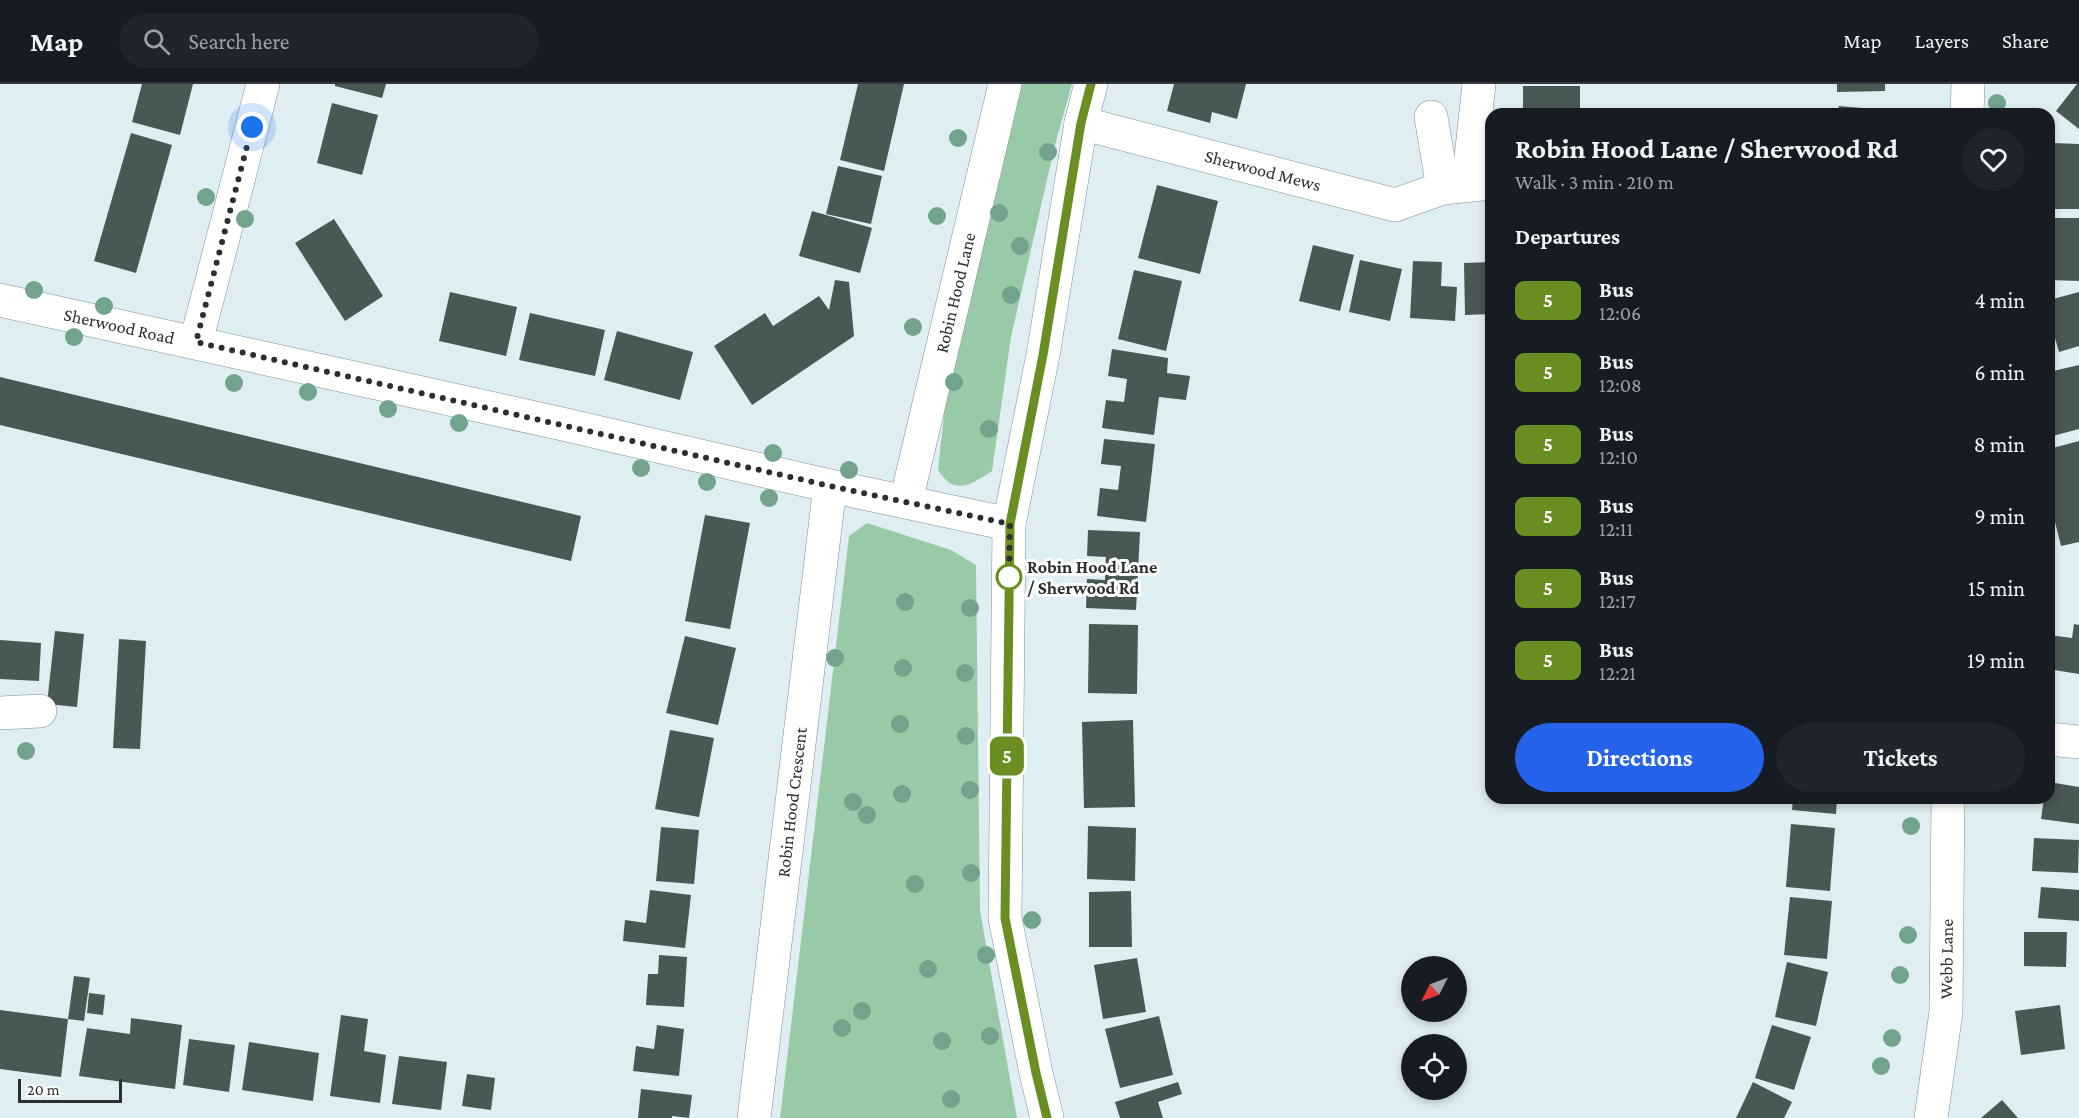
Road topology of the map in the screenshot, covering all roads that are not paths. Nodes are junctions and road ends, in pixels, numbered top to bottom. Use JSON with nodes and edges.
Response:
{"nodes":[{"id":1,"x":264,"y":84,"type":"edge"},
{"id":2,"x":1005,"y":84,"type":"edge"},
{"id":3,"x":1091,"y":84,"type":"edge"},
{"id":4,"x":1479,"y":84,"type":"edge"},
{"id":5,"x":1968,"y":84,"type":"edge"},
{"id":6,"x":1967,"y":108,"type":"edge"},
{"id":7,"x":1431,"y":117,"type":"dead end"},
{"id":8,"x":1081,"y":123,"type":"junction"},
{"id":9,"x":1467,"y":186,"type":"edge"},
{"id":10,"x":0,"y":300,"type":"edge"},
{"id":11,"x":196,"y":342,"type":"junction"},
{"id":12,"x":830,"y":486,"type":"junction"},
{"id":13,"x":906,"y":501,"type":"junction"},
{"id":14,"x":1010,"y":524,"type":"junction"},
{"id":15,"x":40,"y":711,"type":"dead end"},
{"id":16,"x":0,"y":713,"type":"edge"},
{"id":17,"x":2055,"y":740,"type":"edge"},
{"id":18,"x":2079,"y":742,"type":"edge"},
{"id":19,"x":1948,"y":804,"type":"edge"},
{"id":20,"x":754,"y":1118,"type":"edge"},
{"id":21,"x":1047,"y":1118,"type":"edge"},
{"id":22,"x":1931,"y":1118,"type":"edge"}],
"edges":[{"from":1,"to":11,"type":"street"},
{"from":2,"to":13,"type":"street","name":"Robin Hood Lane"},
{"from":3,"to":8,"type":"street"},
{"from":4,"to":9,"type":"street"},
{"from":5,"to":6,"type":"street"},
{"from":7,"to":9,"type":"street"},
{"from":8,"to":9,"type":"street","name":"Sherwood Mews"},
{"from":8,"to":14,"type":"street"},
{"from":10,"to":11,"type":"street","name":"Sherwood Road"},
{"from":11,"to":12,"type":"street","name":"Sherwood Road"},
{"from":12,"to":13,"type":"street","name":"Sherwood Road"},
{"from":12,"to":20,"type":"street","name":"Robin Hood Crescent"},
{"from":13,"to":14,"type":"street","name":"Sherwood Road"},
{"from":14,"to":21,"type":"street"},
{"from":15,"to":16,"type":"street"},
{"from":17,"to":18,"type":"street"},
{"from":19,"to":22,"type":"street","name":"Webb Lane"}]}
